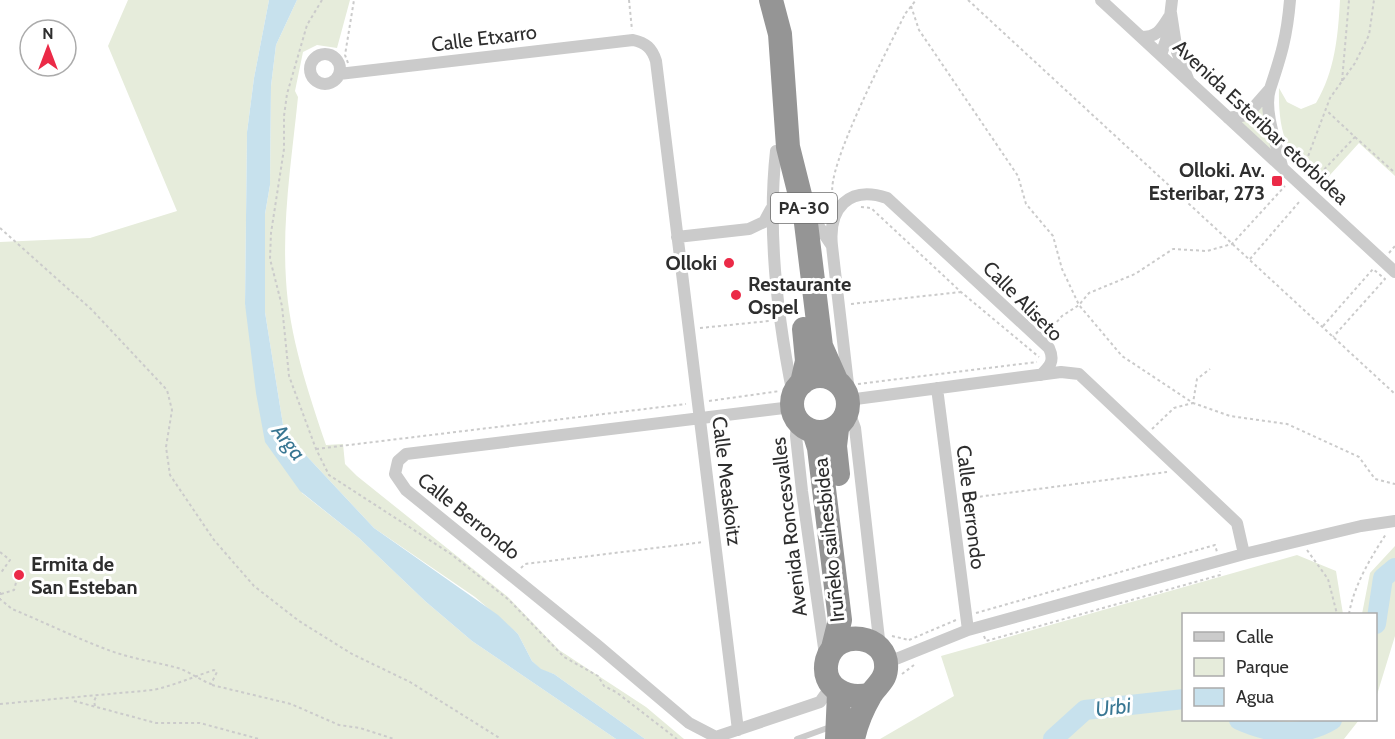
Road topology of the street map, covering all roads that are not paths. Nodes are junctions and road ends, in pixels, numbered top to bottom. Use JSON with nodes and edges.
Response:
{"nodes":[{"id":1,"x":760,"y":0,"type":"edge"},
{"id":2,"x":769,"y":0,"type":"edge"},
{"id":3,"x":777,"y":0,"type":"edge"},
{"id":4,"x":1101,"y":0,"type":"edge"},
{"id":5,"x":1172,"y":0,"type":"edge"},
{"id":6,"x":1290,"y":0,"type":"edge"},
{"id":7,"x":1171,"y":13,"type":"junction"},
{"id":8,"x":775,"y":34,"type":"junction"},
{"id":9,"x":1141,"y":37,"type":"junction"},
{"id":10,"x":633,"y":40,"type":"joint"},
{"id":11,"x":1161,"y":55,"type":"junction"},
{"id":12,"x":339,"y":74,"type":"dead end"},
{"id":13,"x":1190,"y":82,"type":"junction"},
{"id":14,"x":1269,"y":90,"type":"junction"},
{"id":15,"x":1228,"y":118,"type":"junction"},
{"id":16,"x":776,"y":151,"type":"junction"},
{"id":17,"x":1283,"y":168,"type":"junction"},
{"id":18,"x":802,"y":202,"type":"junction"},
{"id":19,"x":772,"y":208,"type":"junction"},
{"id":20,"x":677,"y":237,"type":"junction"},
{"id":21,"x":832,"y":246,"type":"junction"},
{"id":22,"x":1395,"y":272,"type":"edge"},
{"id":23,"x":1041,"y":375,"type":"junction"},
{"id":24,"x":937,"y":388,"type":"junction"},
{"id":25,"x":820,"y":401,"type":"junction"},
{"id":26,"x":699,"y":419,"type":"junction"},
{"id":27,"x":1391,"y":526,"type":"edge"},
{"id":28,"x":1244,"y":554,"type":"junction"},
{"id":29,"x":968,"y":630,"type":"junction"},
{"id":30,"x":879,"y":646,"type":"junction"},
{"id":31,"x":833,"y":673,"type":"junction"},
{"id":32,"x":870,"y":693,"type":"junction"},
{"id":33,"x":738,"y":729,"type":"junction"},
{"id":34,"x":843,"y":734,"type":"edge"},
{"id":35,"x":797,"y":739,"type":"edge"}],
"edges":[{"from":1,"to":8,"type":"highway"},
{"from":2,"to":8,"type":"highway","number":"PA-30"},
{"from":3,"to":8,"type":"highway"},
{"from":4,"to":9,"type":"street","name":"Avenida Esteribar etorbidea"},
{"from":5,"to":7,"type":"street"},
{"from":6,"to":14,"type":"street"},
{"from":7,"to":9,"type":"street"},
{"from":7,"to":11,"type":"street"},
{"from":7,"to":13,"type":"street"},
{"from":8,"to":16,"type":"highway","number":"PA-30"},
{"from":8,"to":18,"type":"highway","number":"PA-30"},
{"from":9,"to":11,"type":"street","name":"Avenida Esteribar etorbidea"},
{"from":10,"to":12,"type":"street","name":"Calle Etxarro"},
{"from":10,"to":20,"type":"street","name":"Calle Measkoitz"},
{"from":11,"to":13,"type":"street","name":"Avenida Esteribar etorbidea"},
{"from":13,"to":15,"type":"street","name":"Avenida Esteribar etorbidea"},
{"from":14,"to":15,"type":"street"},
{"from":14,"to":17,"type":"street"},
{"from":15,"to":17,"type":"street","name":"Avenida Esteribar etorbidea"},
{"from":16,"to":19,"type":"street"},
{"from":16,"to":25,"type":"highway","name":"Iruñeko saihesbidea","number":"PA-30"},
{"from":17,"to":22,"type":"street","name":"Avenida Esteribar etorbidea"},
{"from":18,"to":21,"type":"street"},
{"from":18,"to":25,"type":"highway","number":"PA-30"},
{"from":19,"to":20,"type":"street"},
{"from":19,"to":25,"type":"street"},
{"from":20,"to":26,"type":"street","name":"Calle Measkoitz"},
{"from":21,"to":23,"type":"street","name":"Calle Aliseto"},
{"from":21,"to":25,"type":"street"},
{"from":23,"to":24,"type":"street","name":"Calle Berrondo"},
{"from":23,"to":28,"type":"street","name":"Calle Aliseto"},
{"from":24,"to":25,"type":"street","name":"Calle Berrondo"},
{"from":24,"to":29,"type":"street","name":"Calle Berrondo"},
{"from":25,"to":26,"type":"street","name":"Calle Berrondo"},
{"from":25,"to":30,"type":"highway","name":"Iruñeko saihesbidea","number":"PA-30"},
{"from":25,"to":31,"type":"highway","name":"Iruñeko saihesbidea","number":"PA-30"},
{"from":26,"to":33,"type":"street","name":"Calle Measkoitz"},
{"from":26,"to":33,"type":"street","name":"Calle Berrondo"},
{"from":27,"to":28,"type":"street"},
{"from":28,"to":29,"type":"street"},
{"from":29,"to":30,"type":"street"},
{"from":30,"to":31,"type":"highway"},
{"from":30,"to":32,"type":"highway"},
{"from":31,"to":32,"type":"highway"},
{"from":31,"to":33,"type":"street","name":"Calle Berrondo"},
{"from":31,"to":34,"type":"highway","name":"Iruñeko saihesbidea","number":"PA-30"},
{"from":32,"to":34,"type":"highway"},
{"from":34,"to":35,"type":"lane"}]}
